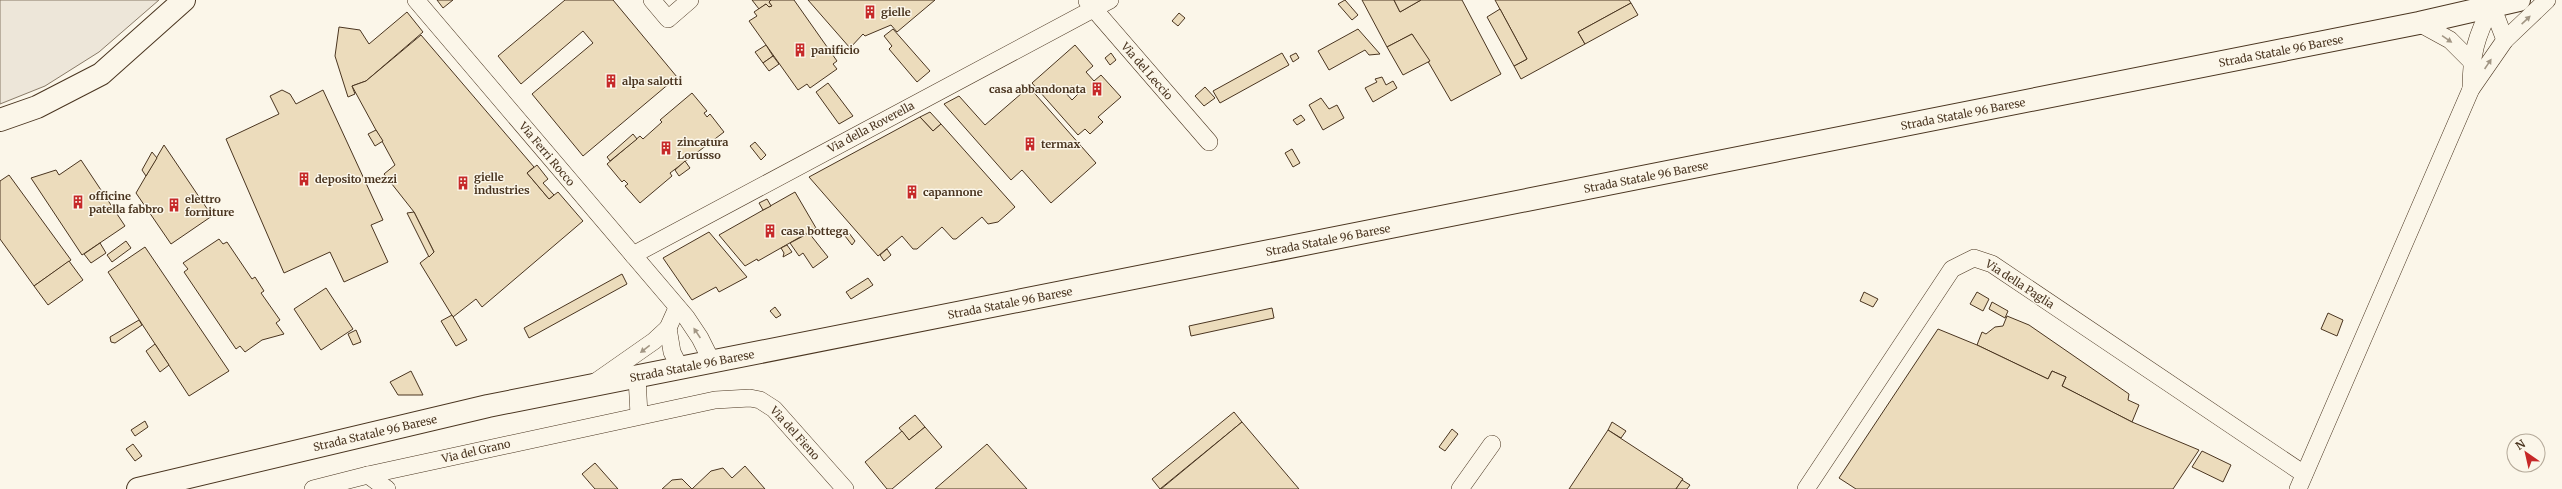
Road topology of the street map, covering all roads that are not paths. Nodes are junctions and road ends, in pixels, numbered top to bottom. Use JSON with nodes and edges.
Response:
{"nodes":[{"id":1,"x":184,"y":0,"type":"edge"},
{"id":2,"x":416,"y":0,"type":"edge"},
{"id":3,"x":652,"y":0,"type":"edge"},
{"id":4,"x":690,"y":0,"type":"edge"},
{"id":5,"x":1110,"y":0,"type":"edge"},
{"id":6,"x":2519,"y":0,"type":"edge"},
{"id":7,"x":2547,"y":0,"type":"edge"},
{"id":8,"x":2483,"y":3,"type":"edge"},
{"id":9,"x":1090,"y":4,"type":"edge"},
{"id":10,"x":2419,"y":23,"type":"junction"},
{"id":11,"x":2505,"y":40,"type":"junction"},
{"id":12,"x":2471,"y":61,"type":"junction"},
{"id":13,"x":2471,"y":89,"type":"junction"},
{"id":14,"x":0,"y":120,"type":"edge"},
{"id":15,"x":1209,"y":142,"type":"dead end"},
{"id":16,"x":633,"y":255,"type":"junction"},
{"id":17,"x":677,"y":308,"type":"junction"},
{"id":18,"x":668,"y":328,"type":"junction"},
{"id":19,"x":712,"y":362,"type":"junction"},
{"id":20,"x":680,"y":368,"type":"junction"},
{"id":21,"x":637,"y":377,"type":"junction"},
{"id":22,"x":588,"y":386,"type":"junction"},
{"id":23,"x":639,"y":415,"type":"junction"},
{"id":24,"x":1492,"y":444,"type":"dead end"},
{"id":25,"x":368,"y":475,"type":"junction"},
{"id":26,"x":2301,"y":482,"type":"edge"},
{"id":27,"x":138,"y":489,"type":"edge"},
{"id":28,"x":313,"y":489,"type":"edge"},
{"id":29,"x":387,"y":489,"type":"edge"},
{"id":30,"x":845,"y":489,"type":"edge"},
{"id":31,"x":1460,"y":489,"type":"edge"},
{"id":32,"x":1806,"y":489,"type":"edge"}],
"edges":[{"from":1,"to":14,"type":"main road"},
{"from":2,"to":16,"type":"street","name":"Via Ferri Rocco"},
{"from":3,"to":4,"type":"street"},
{"from":5,"to":9,"type":"street","name":"Via della Roverella"},
{"from":6,"to":8,"type":"main road","name":"Strada Statale 96 Barese"},
{"from":11,"to":7,"type":"street","one_way":true},
{"from":8,"to":10,"type":"main road","name":"Strada Statale 96 Barese"},
{"from":8,"to":11,"type":"street"},
{"from":8,"to":12,"type":"street"},
{"from":9,"to":15,"type":"street","name":"Via del Leccio"},
{"from":9,"to":16,"type":"street","name":"Via della Roverella"},
{"from":10,"to":12,"type":"street","one_way":true},
{"from":10,"to":19,"type":"main road","name":"Strada Statale 96 Barese"},
{"from":13,"to":11,"type":"street","one_way":true},
{"from":12,"to":13,"type":"street"},
{"from":13,"to":26,"type":"street"},
{"from":16,"to":17,"type":"street","name":"Via Ferri Rocco"},
{"from":17,"to":18,"type":"street"},
{"from":19,"to":17,"type":"street","name":"Via Ferri Rocco","one_way":true},
{"from":18,"to":20,"type":"street"},
{"from":18,"to":22,"type":"street","one_way":true},
{"from":19,"to":20,"type":"main road","name":"Strada Statale 96 Barese"},
{"from":20,"to":21,"type":"main road","name":"Strada Statale 96 Barese"},
{"from":21,"to":22,"type":"main road","name":"Strada Statale 96 Barese"},
{"from":21,"to":23,"type":"street"},
{"from":22,"to":27,"type":"main road","name":"Strada Statale 96 Barese"},
{"from":23,"to":25,"type":"street","name":"Via del Grano"},
{"from":23,"to":30,"type":"street","name":"Via del Fieno"},
{"from":24,"to":31,"type":"street"},
{"from":25,"to":28,"type":"street","name":"Via del Grano"},
{"from":25,"to":29,"type":"street"},
{"from":26,"to":32,"type":"street","name":"Via della Paglia"}]}
